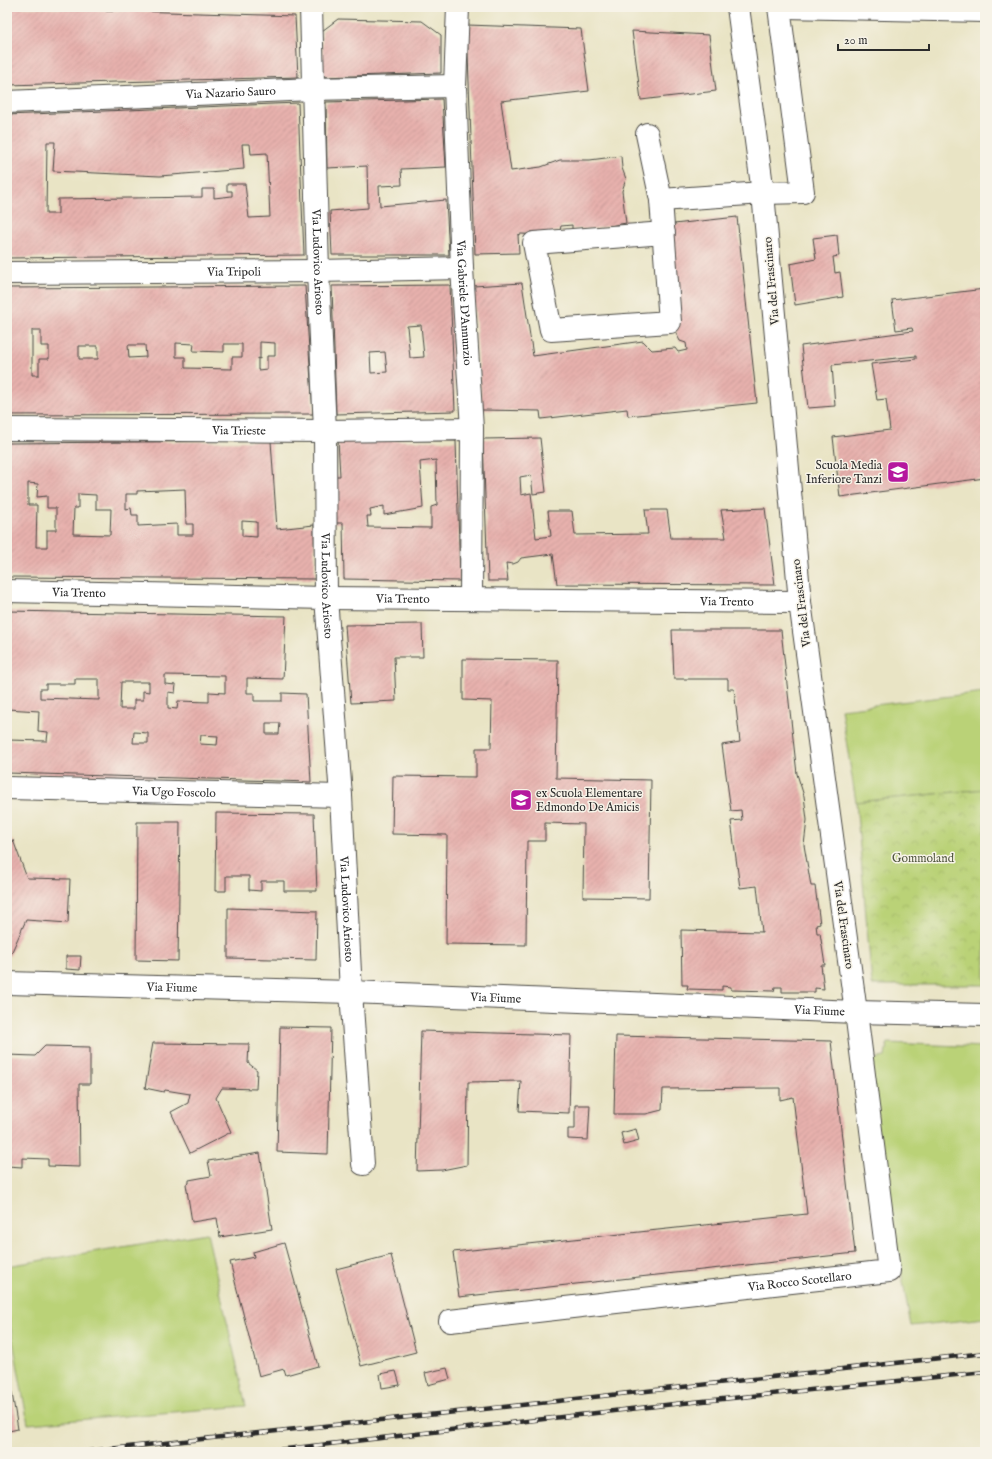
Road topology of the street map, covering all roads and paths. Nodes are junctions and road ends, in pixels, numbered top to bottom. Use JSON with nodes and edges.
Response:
{"nodes":[{"id":1,"x":311,"y":7,"type":"edge"},
{"id":2,"x":458,"y":7,"type":"edge"},
{"id":3,"x":738,"y":7,"type":"edge"},
{"id":4,"x":781,"y":7,"type":"edge"},
{"id":5,"x":985,"y":11,"type":"edge"},
{"id":6,"x":455,"y":86,"type":"junction"},
{"id":7,"x":312,"y":89,"type":"junction"},
{"id":8,"x":7,"y":102,"type":"edge"},
{"id":9,"x":647,"y":134,"type":"dead end"},
{"id":10,"x":763,"y":192,"type":"junction"},
{"id":11,"x":661,"y":200,"type":"junction"},
{"id":12,"x":664,"y":233,"type":"junction"},
{"id":13,"x":462,"y":268,"type":"junction"},
{"id":14,"x":318,"y":271,"type":"junction"},
{"id":15,"x":7,"y":273,"type":"edge"},
{"id":16,"x":7,"y":429,"type":"edge"},
{"id":17,"x":472,"y":429,"type":"junction"},
{"id":18,"x":325,"y":432,"type":"junction"},
{"id":19,"x":7,"y":590,"type":"edge"},
{"id":20,"x":326,"y":598,"type":"junction"},
{"id":21,"x":471,"y":599,"type":"junction"},
{"id":22,"x":800,"y":602,"type":"junction"},
{"id":23,"x":7,"y":788,"type":"edge"},
{"id":24,"x":341,"y":796,"type":"junction"},
{"id":25,"x":7,"y":983,"type":"edge"},
{"id":26,"x":351,"y":992,"type":"junction"},
{"id":27,"x":856,"y":1012,"type":"junction"},
{"id":28,"x":985,"y":1016,"type":"edge"},
{"id":29,"x":363,"y":1164,"type":"dead end"},
{"id":30,"x":450,"y":1321,"type":"dead end"}],
"edges":[{"from":1,"to":7,"type":"street","name":"Via Ludovico Ariosto"},
{"from":2,"to":6,"type":"street","name":"Via Gabriele D'Annunzio"},
{"from":3,"to":10,"type":"street","name":"Via del Frascinaro"},
{"from":4,"to":5,"type":"street"},
{"from":4,"to":10,"type":"street"},
{"from":6,"to":7,"type":"street","name":"Via Nazario Sauro"},
{"from":6,"to":13,"type":"street","name":"Via Gabriele D'Annunzio"},
{"from":7,"to":8,"type":"street","name":"Via Nazario Sauro"},
{"from":7,"to":14,"type":"street","name":"Via Ludovico Ariosto"},
{"from":9,"to":11,"type":"street"},
{"from":10,"to":11,"type":"street"},
{"from":10,"to":22,"type":"street","name":"Via del Frascinaro"},
{"from":11,"to":12,"type":"street"},
{"from":12,"to":12,"type":"street"},
{"from":13,"to":14,"type":"street","name":"Via Tripoli"},
{"from":13,"to":17,"type":"street","name":"Via Gabriele D'Annunzio"},
{"from":14,"to":15,"type":"street","name":"Via Tripoli"},
{"from":14,"to":18,"type":"street","name":"Via Ludovico Ariosto"},
{"from":16,"to":18,"type":"street","name":"Via Trieste"},
{"from":17,"to":18,"type":"street","name":"Via Trieste"},
{"from":17,"to":21,"type":"street","name":"Via Gabriele D'Annunzio"},
{"from":18,"to":20,"type":"street","name":"Via Ludovico Ariosto"},
{"from":19,"to":20,"type":"street","name":"Via Trento"},
{"from":20,"to":21,"type":"street","name":"Via Trento"},
{"from":20,"to":24,"type":"street","name":"Via Ludovico Ariosto"},
{"from":21,"to":22,"type":"street","name":"Via Trento"},
{"from":22,"to":27,"type":"street","name":"Via del Frascinaro"},
{"from":23,"to":24,"type":"street","name":"Via Ugo Foscolo"},
{"from":24,"to":26,"type":"street","name":"Via Ludovico Ariosto"},
{"from":25,"to":26,"type":"street","name":"Via Fiume"},
{"from":26,"to":27,"type":"street","name":"Via Fiume"},
{"from":26,"to":29,"type":"street","name":"Via Ludovico Ariosto"},
{"from":27,"to":28,"type":"street","name":"Via Fiume"},
{"from":27,"to":30,"type":"street","name":"Via Rocco Scotellaro"}]}
